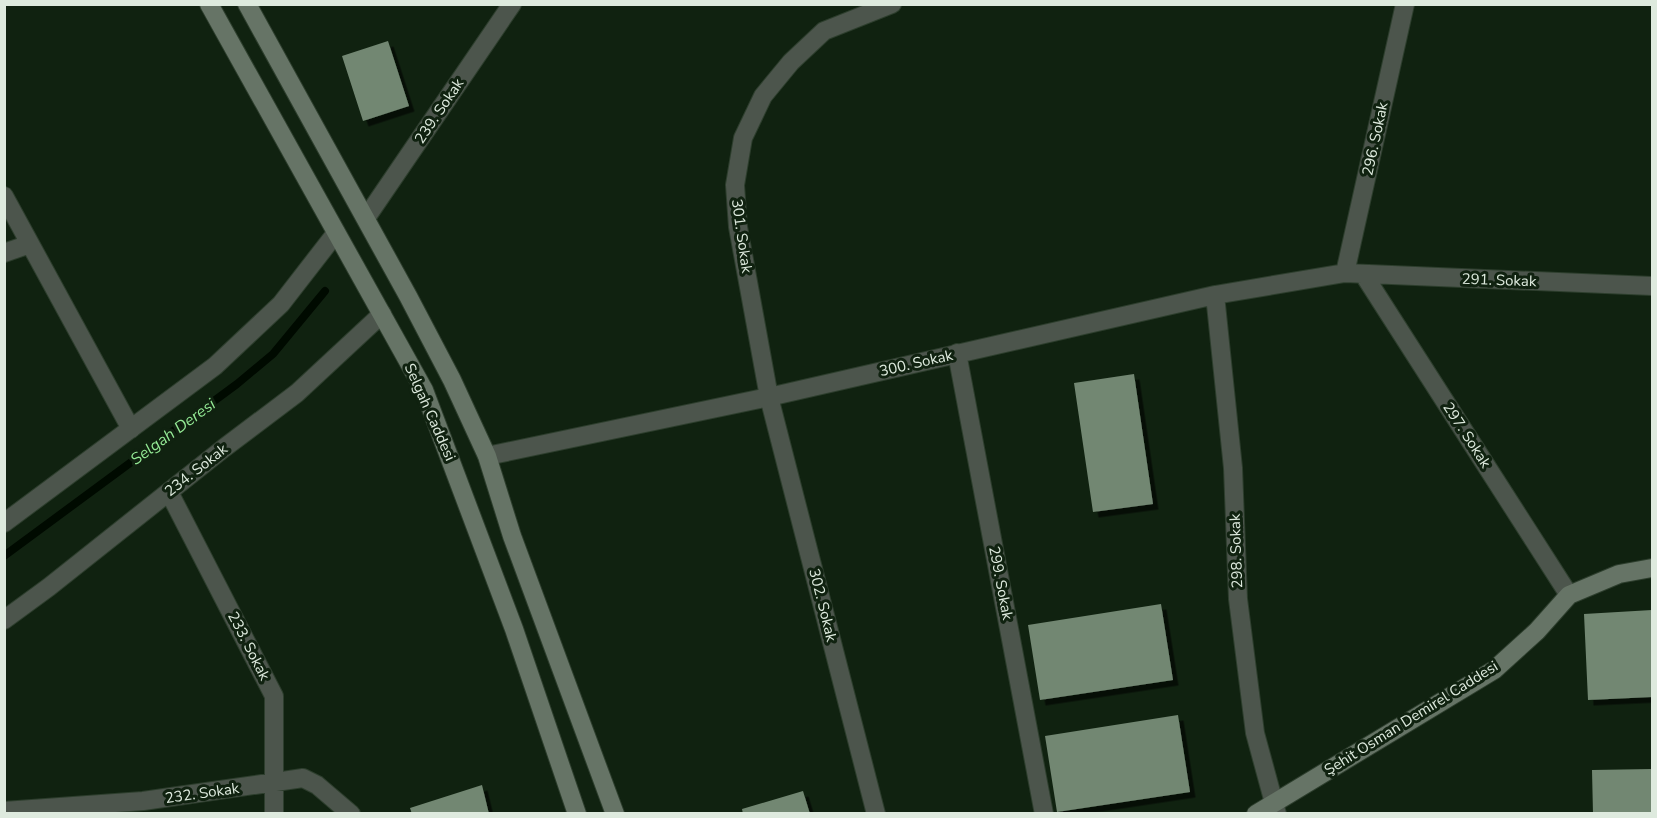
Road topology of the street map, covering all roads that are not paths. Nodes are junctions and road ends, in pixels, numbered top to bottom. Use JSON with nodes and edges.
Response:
{"nodes":[{"id":1,"x":209,"y":4,"type":"edge"},
{"id":2,"x":247,"y":4,"type":"edge"},
{"id":3,"x":512,"y":4,"type":"edge"},
{"id":4,"x":892,"y":4,"type":"edge"},
{"id":5,"x":1405,"y":4,"type":"edge"},
{"id":6,"x":4,"y":196,"type":"edge"},
{"id":7,"x":366,"y":218,"type":"junction"},
{"id":8,"x":336,"y":233,"type":"junction"},
{"id":9,"x":30,"y":244,"type":"junction"},
{"id":10,"x":4,"y":254,"type":"edge"},
{"id":11,"x":1345,"y":273,"type":"junction"},
{"id":12,"x":1364,"y":275,"type":"junction"},
{"id":13,"x":1653,"y":286,"type":"edge"},
{"id":14,"x":1215,"y":295,"type":"junction"},
{"id":15,"x":382,"y":314,"type":"junction"},
{"id":16,"x":957,"y":353,"type":"junction"},
{"id":17,"x":769,"y":397,"type":"junction"},
{"id":18,"x":132,"y":429,"type":"junction"},
{"id":19,"x":487,"y":456,"type":"junction"},
{"id":20,"x":169,"y":492,"type":"junction"},
{"id":21,"x":4,"y":523,"type":"edge"},
{"id":22,"x":1653,"y":568,"type":"edge"},
{"id":23,"x":1569,"y":595,"type":"junction"},
{"id":24,"x":4,"y":620,"type":"edge"},
{"id":25,"x":272,"y":783,"type":"junction"},
{"id":26,"x":1275,"y":809,"type":"edge"},
{"id":27,"x":4,"y":811,"type":"edge"},
{"id":28,"x":274,"y":813,"type":"edge"},
{"id":29,"x":351,"y":813,"type":"edge"},
{"id":30,"x":578,"y":813,"type":"edge"},
{"id":31,"x":615,"y":813,"type":"edge"},
{"id":32,"x":876,"y":813,"type":"edge"},
{"id":33,"x":1044,"y":813,"type":"edge"},
{"id":34,"x":1256,"y":813,"type":"edge"}],
"edges":[{"from":1,"to":8,"type":"main road","name":"Selgah Caddesi"},
{"from":2,"to":7,"type":"main road","name":"Selgah Caddesi"},
{"from":3,"to":7,"type":"street","name":"239. Sokak"},
{"from":4,"to":17,"type":"street","name":"301. Sokak"},
{"from":5,"to":11,"type":"street","name":"296. Sokak"},
{"from":6,"to":9,"type":"street"},
{"from":7,"to":19,"type":"main road","name":"Selgah Caddesi"},
{"from":8,"to":15,"type":"main road","name":"Selgah Caddesi"},
{"from":8,"to":18,"type":"street"},
{"from":9,"to":10,"type":"street"},
{"from":9,"to":18,"type":"street"},
{"from":11,"to":12,"type":"street","name":"291. Sokak"},
{"from":11,"to":14,"type":"street","name":"300. Sokak"},
{"from":12,"to":13,"type":"street","name":"291. Sokak"},
{"from":12,"to":23,"type":"street","name":"297. Sokak"},
{"from":14,"to":16,"type":"street","name":"300. Sokak"},
{"from":14,"to":26,"type":"street","name":"298. Sokak"},
{"from":15,"to":20,"type":"street","name":"234. Sokak"},
{"from":15,"to":30,"type":"main road","name":"Selgah Caddesi"},
{"from":16,"to":17,"type":"street","name":"300. Sokak"},
{"from":16,"to":33,"type":"street","name":"299. Sokak"},
{"from":17,"to":19,"type":"street","name":"300. Sokak"},
{"from":17,"to":32,"type":"street","name":"302. Sokak"},
{"from":18,"to":21,"type":"street"},
{"from":19,"to":31,"type":"main road","name":"Selgah Caddesi"},
{"from":20,"to":24,"type":"street","name":"234. Sokak"},
{"from":20,"to":25,"type":"street","name":"233. Sokak"},
{"from":22,"to":23,"type":"main road","name":"Şehit Osman Demirel Caddesi"},
{"from":23,"to":26,"type":"main road","name":"Şehit Osman Demirel Caddesi"},
{"from":25,"to":27,"type":"street","name":"232. Sokak"},
{"from":25,"to":28,"type":"street","name":"233. Sokak"},
{"from":25,"to":29,"type":"street","name":"232. Sokak"},
{"from":26,"to":34,"type":"main road","name":"Şehit Osman Demirel Caddesi"}]}
